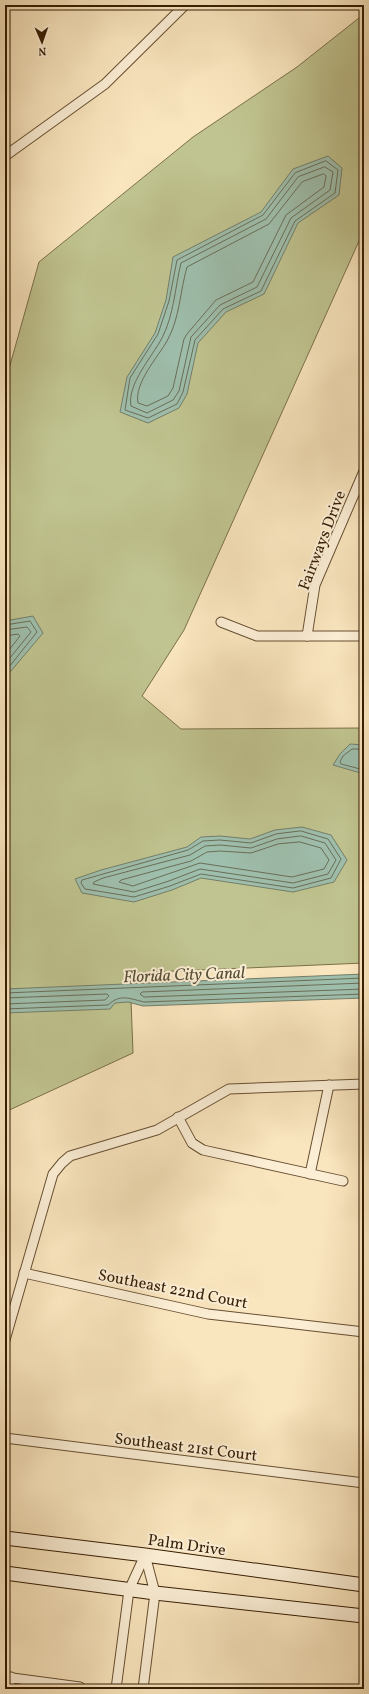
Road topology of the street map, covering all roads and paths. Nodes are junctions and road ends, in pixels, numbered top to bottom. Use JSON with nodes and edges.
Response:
{"nodes":[{"id":1,"x":185,"y":5,"type":"edge"},
{"id":2,"x":5,"y":156,"type":"edge"},
{"id":3,"x":364,"y":471,"type":"edge"},
{"id":4,"x":221,"y":622,"type":"dead end"},
{"id":5,"x":307,"y":636,"type":"junction"},
{"id":6,"x":364,"y":636,"type":"edge"},
{"id":7,"x":364,"y":1084,"type":"edge"},
{"id":8,"x":329,"y":1086,"type":"junction"},
{"id":9,"x":178,"y":1117,"type":"junction"},
{"id":10,"x":310,"y":1174,"type":"junction"},
{"id":11,"x":343,"y":1181,"type":"dead end"},
{"id":12,"x":24,"y":1273,"type":"junction"},
{"id":13,"x":364,"y":1332,"type":"edge"},
{"id":14,"x":5,"y":1340,"type":"edge"},
{"id":15,"x":5,"y":1438,"type":"edge"},
{"id":16,"x":364,"y":1483,"type":"edge"},
{"id":17,"x":5,"y":1538,"type":"edge"},
{"id":18,"x":145,"y":1555,"type":"junction"},
{"id":19,"x":5,"y":1573,"type":"edge"},
{"id":20,"x":364,"y":1585,"type":"edge"},
{"id":21,"x":129,"y":1590,"type":"junction"},
{"id":22,"x":155,"y":1593,"type":"junction"},
{"id":23,"x":364,"y":1616,"type":"edge"},
{"id":24,"x":8,"y":1677,"type":"edge"},
{"id":25,"x":80,"y":1687,"type":"dead end"},
{"id":26,"x":9,"y":1689,"type":"edge"},
{"id":27,"x":116,"y":1689,"type":"edge"},
{"id":28,"x":143,"y":1689,"type":"edge"}],
"edges":[{"from":1,"to":2,"type":"street"},
{"from":3,"to":5,"type":"street","name":"Fairways Drive"},
{"from":4,"to":5,"type":"street"},
{"from":5,"to":6,"type":"street"},
{"from":7,"to":8,"type":"street"},
{"from":8,"to":9,"type":"street"},
{"from":8,"to":10,"type":"street"},
{"from":9,"to":10,"type":"street"},
{"from":9,"to":12,"type":"street"},
{"from":10,"to":11,"type":"street"},
{"from":12,"to":13,"type":"street","name":"Southeast 22nd Court"},
{"from":12,"to":14,"type":"street"},
{"from":15,"to":16,"type":"street","name":"Southeast 21st Court"},
{"from":17,"to":18,"type":"main road","name":"Palm Drive"},
{"from":18,"to":20,"type":"main road","name":"Palm Drive"},
{"from":18,"to":21,"type":"street"},
{"from":18,"to":22,"type":"street"},
{"from":19,"to":21,"type":"main road"},
{"from":21,"to":22,"type":"main road"},
{"from":21,"to":27,"type":"street"},
{"from":22,"to":23,"type":"main road"},
{"from":22,"to":28,"type":"street"},
{"from":24,"to":25,"type":"street"},
{"from":24,"to":26,"type":"street"}]}
